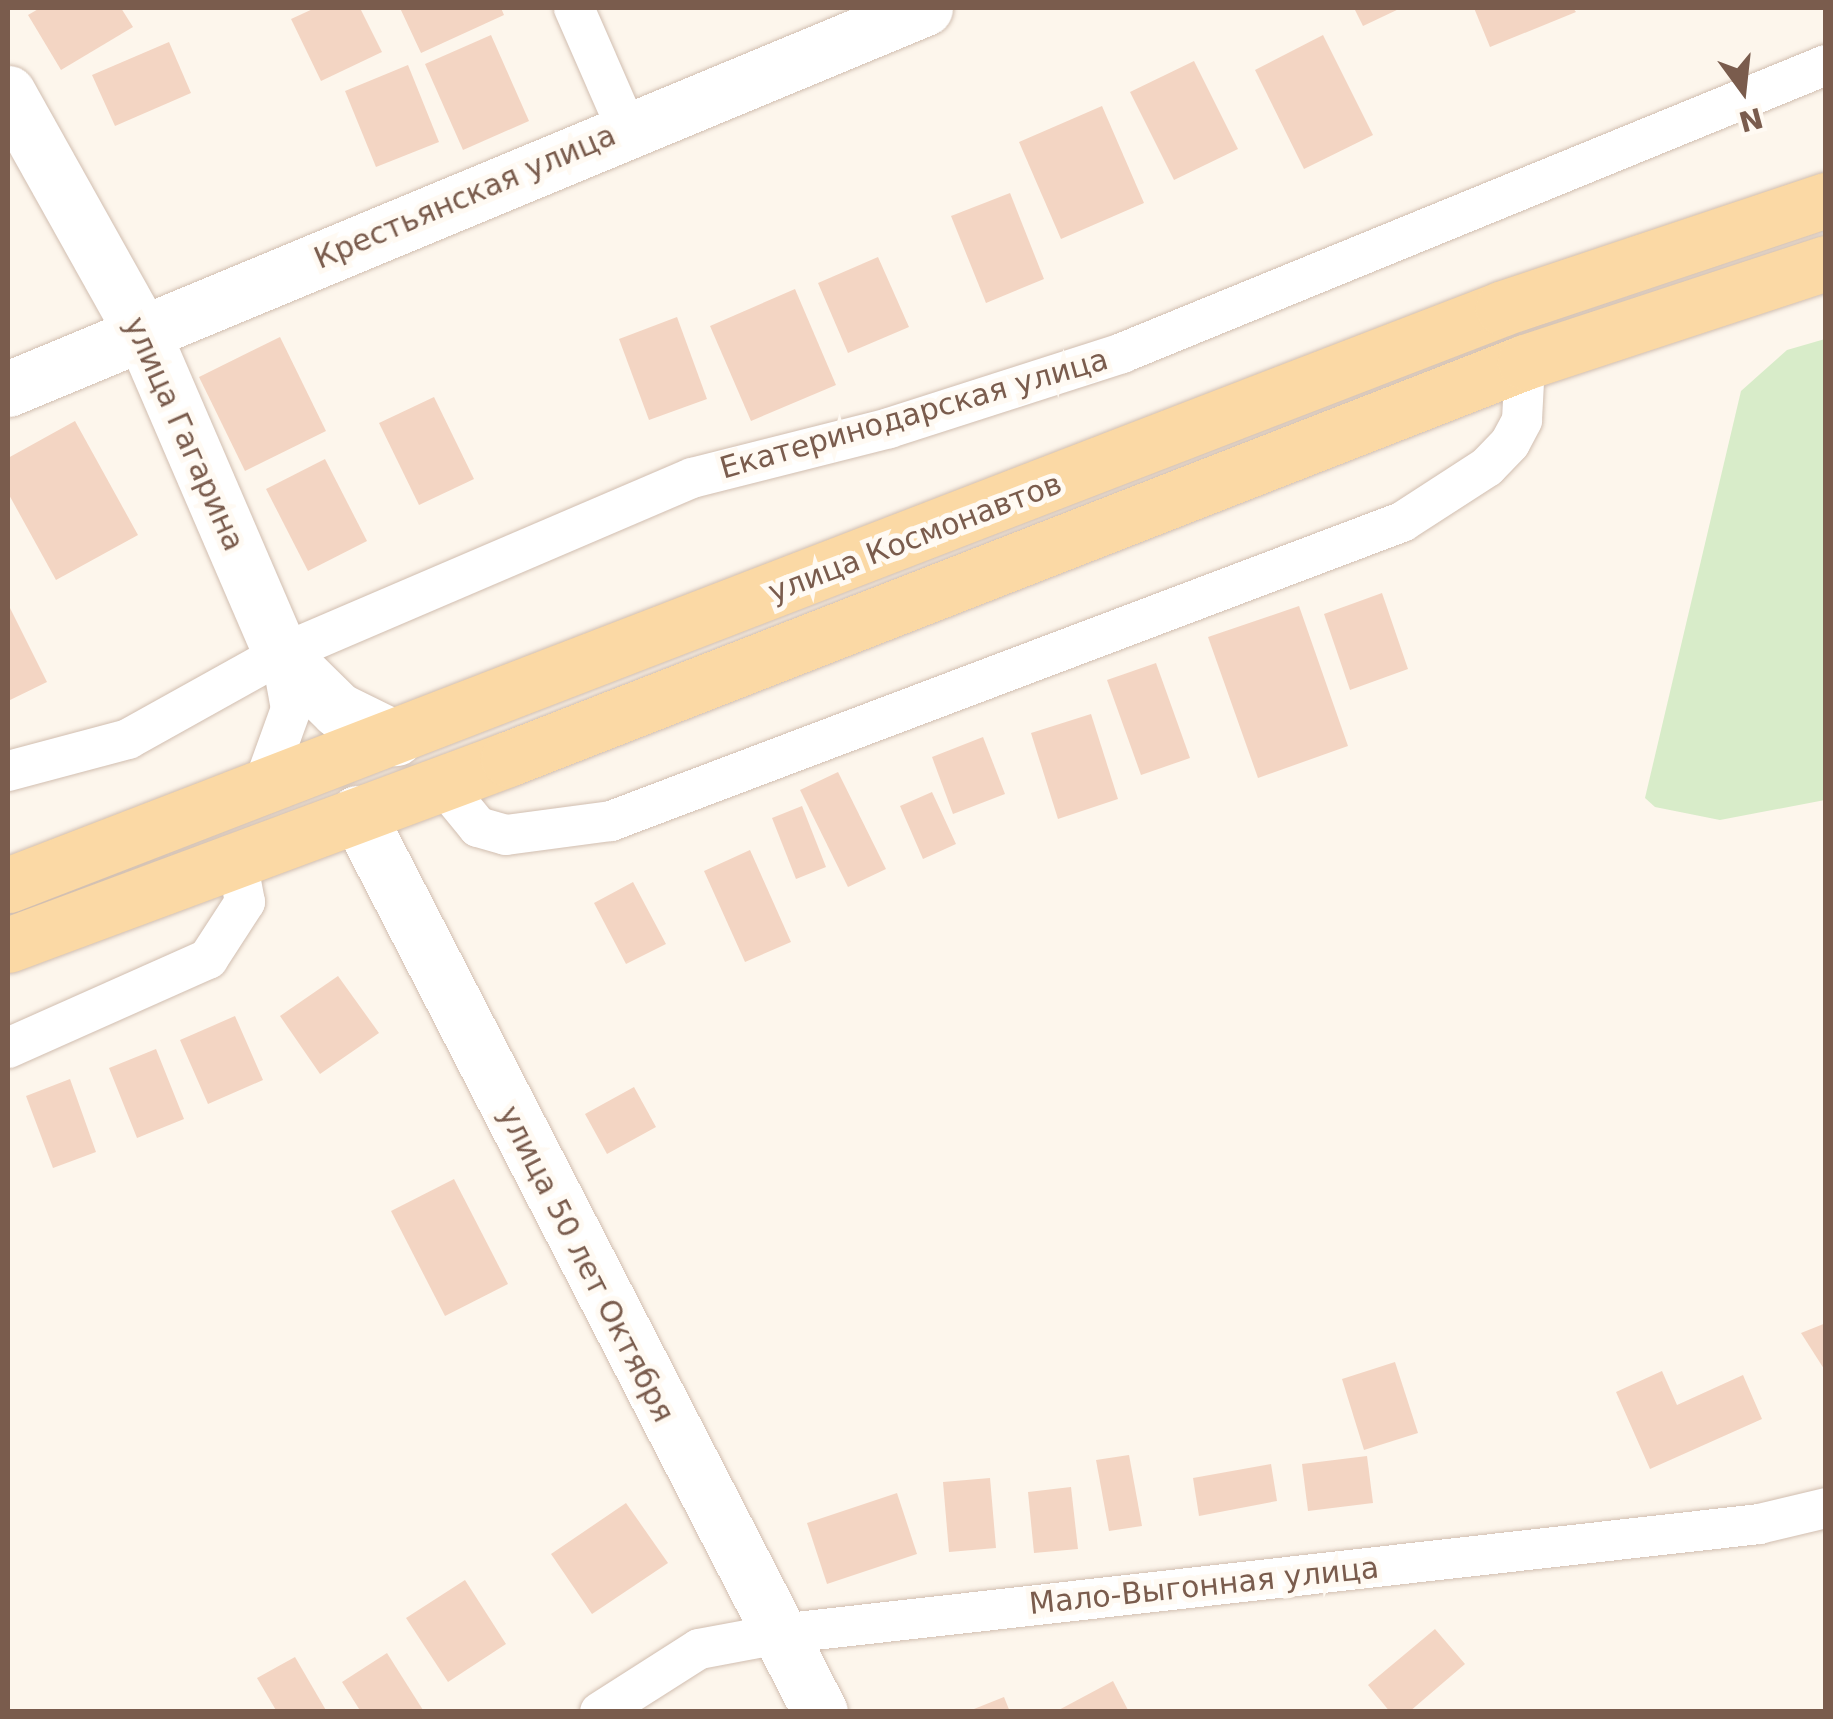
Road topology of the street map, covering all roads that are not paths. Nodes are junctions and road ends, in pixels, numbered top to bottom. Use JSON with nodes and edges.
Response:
{"nodes":[{"id":1,"x":574,"y":8,"type":"edge"},
{"id":2,"x":925,"y":8,"type":"edge"},
{"id":3,"x":1826,"y":65,"type":"edge"},
{"id":4,"x":8,"y":94,"type":"edge"},
{"id":5,"x":626,"y":127,"type":"junction"},
{"id":6,"x":1826,"y":200,"type":"edge"},
{"id":7,"x":1826,"y":264,"type":"edge"},
{"id":8,"x":144,"y":336,"type":"junction"},
{"id":9,"x":1525,"y":362,"type":"junction"},
{"id":10,"x":8,"y":390,"type":"edge"},
{"id":11,"x":281,"y":654,"type":"junction"},
{"id":12,"x":395,"y":738,"type":"junction"},
{"id":13,"x":8,"y":771,"type":"edge"},
{"id":14,"x":442,"y":783,"type":"junction"},
{"id":15,"x":262,"y":789,"type":"junction"},
{"id":16,"x":357,"y":814,"type":"junction"},
{"id":17,"x":237,"y":861,"type":"junction"},
{"id":18,"x":8,"y":885,"type":"edge"},
{"id":19,"x":8,"y":944,"type":"edge"},
{"id":20,"x":8,"y":1048,"type":"edge"},
{"id":21,"x":1826,"y":1508,"type":"edge"},
{"id":22,"x":778,"y":1634,"type":"junction"},
{"id":23,"x":600,"y":1712,"type":"edge"},
{"id":24,"x":820,"y":1712,"type":"edge"}],
"edges":[{"from":1,"to":5,"type":"street"},
{"from":2,"to":5,"type":"main road","name":"Крестьянская улица"},
{"from":3,"to":11,"type":"street","name":"Екатеринодарская улица"},
{"from":4,"to":8,"type":"main road","name":"улица Гагарина"},
{"from":5,"to":8,"type":"main road","name":"Крестьянская улица"},
{"from":6,"to":12,"type":"main road","name":"улица Космонавтов"},
{"from":7,"to":9,"type":"main road"},
{"from":8,"to":10,"type":"main road","name":"Крестьянская улица"},
{"from":8,"to":11,"type":"main road","name":"улица Гагарина"},
{"from":9,"to":14,"type":"main road"},
{"from":9,"to":14,"type":"street"},
{"from":11,"to":12,"type":"main road","name":"улица Гагарина"},
{"from":11,"to":13,"type":"street","name":"Екатеринодарская улица"},
{"from":11,"to":15,"type":"street"},
{"from":12,"to":15,"type":"main road","name":"улица Космонавтов"},
{"from":14,"to":16,"type":"main road"},
{"from":15,"to":18,"type":"main road","name":"улица Космонавтов"},
{"from":16,"to":17,"type":"main road"},
{"from":16,"to":22,"type":"main road","name":"улица 50 лет Октября"},
{"from":17,"to":19,"type":"main road"},
{"from":17,"to":20,"type":"street"},
{"from":21,"to":22,"type":"street","name":"Мало-Выгонная улица"},
{"from":22,"to":23,"type":"street","name":"Мало-Выгонная улица"},
{"from":22,"to":24,"type":"main road","name":"улица 50 лет Октября"}]}
